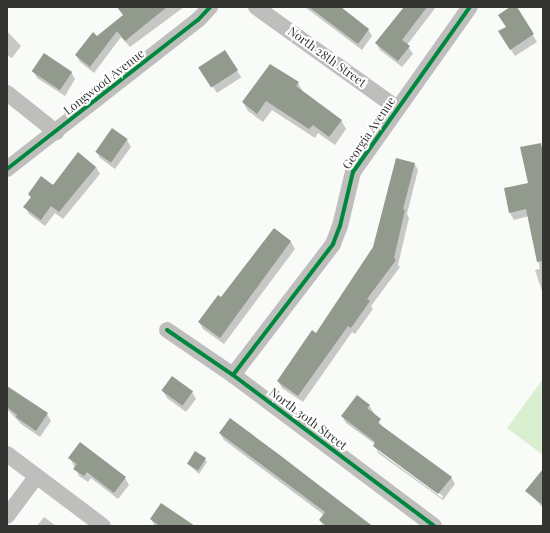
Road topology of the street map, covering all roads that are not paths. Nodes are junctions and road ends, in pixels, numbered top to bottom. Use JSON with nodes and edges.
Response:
{"nodes":[{"id":1,"x":210,"y":7,"type":"edge"},
{"id":2,"x":256,"y":7,"type":"edge"},
{"id":3,"x":470,"y":7,"type":"edge"},
{"id":4,"x":7,"y":93,"type":"edge"},
{"id":5,"x":397,"y":108,"type":"junction"},
{"id":6,"x":56,"y":132,"type":"junction"},
{"id":7,"x":7,"y":169,"type":"edge"},
{"id":8,"x":167,"y":330,"type":"dead end"},
{"id":9,"x":233,"y":375,"type":"junction"},
{"id":10,"x":7,"y":454,"type":"edge"},
{"id":11,"x":36,"y":477,"type":"junction"},
{"id":12,"x":7,"y":516,"type":"edge"},
{"id":13,"x":104,"y":526,"type":"edge"},
{"id":14,"x":434,"y":526,"type":"edge"}],
"edges":[{"from":1,"to":6,"type":"street","name":"Longwood Avenue"},
{"from":2,"to":5,"type":"street","name":"North 28th Street"},
{"from":3,"to":5,"type":"street","name":"Georgia Avenue"},
{"from":4,"to":6,"type":"street"},
{"from":5,"to":9,"type":"street","name":"Georgia Avenue"},
{"from":6,"to":7,"type":"street","name":"Longwood Avenue"},
{"from":8,"to":9,"type":"street","name":"North 30th Street"},
{"from":9,"to":14,"type":"street","name":"North 30th Street"},
{"from":10,"to":11,"type":"street"},
{"from":11,"to":12,"type":"street"},
{"from":11,"to":13,"type":"street"}]}
